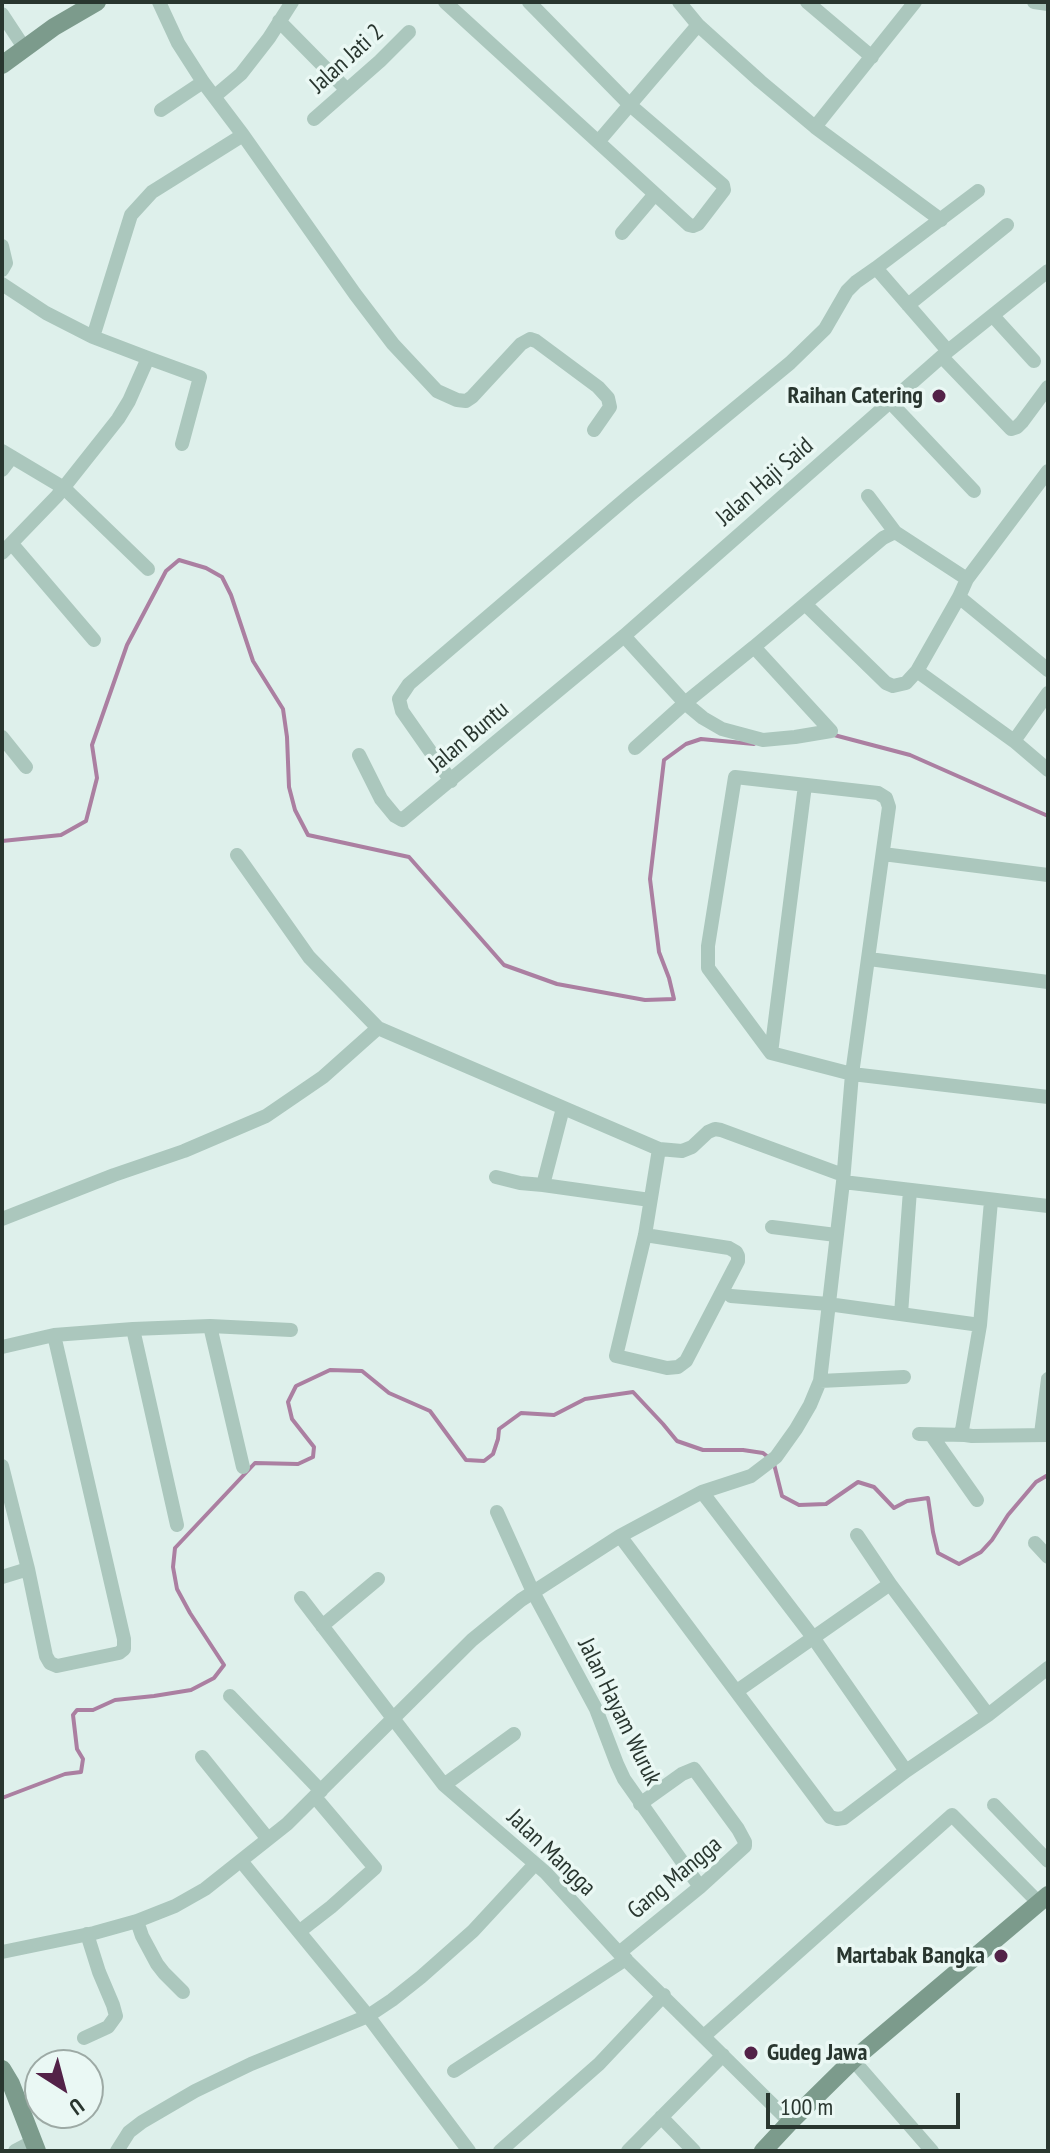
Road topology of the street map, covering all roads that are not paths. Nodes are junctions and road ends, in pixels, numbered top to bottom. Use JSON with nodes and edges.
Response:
{"nodes":[{"id":1,"x":97,"y":2,"type":"edge"},
{"id":2,"x":159,"y":2,"type":"edge"},
{"id":3,"x":292,"y":2,"type":"edge"},
{"id":4,"x":445,"y":2,"type":"edge"},
{"id":5,"x":529,"y":2,"type":"edge"},
{"id":6,"x":679,"y":2,"type":"edge"},
{"id":7,"x":807,"y":2,"type":"edge"},
{"id":8,"x":915,"y":2,"type":"edge"},
{"id":9,"x":1034,"y":2,"type":"edge"},
{"id":10,"x":1048,"y":4,"type":"edge"},
{"id":11,"x":2,"y":14,"type":"edge"},
{"id":12,"x":279,"y":21,"type":"junction"},
{"id":13,"x":698,"y":25,"type":"junction"},
{"id":14,"x":409,"y":32,"type":"dead end"},
{"id":15,"x":25,"y":49,"type":"junction"},
{"id":16,"x":872,"y":57,"type":"junction"},
{"id":17,"x":2,"y":65,"type":"edge"},
{"id":18,"x":203,"y":82,"type":"junction"},
{"id":19,"x":347,"y":90,"type":"junction"},
{"id":20,"x":215,"y":96,"type":"junction"},
{"id":21,"x":630,"y":105,"type":"junction"},
{"id":22,"x":161,"y":110,"type":"dead end"},
{"id":23,"x":314,"y":119,"type":"dead end"},
{"id":24,"x":815,"y":127,"type":"junction"},
{"id":25,"x":243,"y":135,"type":"junction"},
{"id":26,"x":598,"y":142,"type":"junction"},
{"id":27,"x":978,"y":191,"type":"dead end"},
{"id":28,"x":655,"y":194,"type":"junction"},
{"id":29,"x":941,"y":220,"type":"junction"},
{"id":30,"x":1007,"y":225,"type":"dead end"},
{"id":31,"x":622,"y":233,"type":"dead end"},
{"id":32,"x":2,"y":246,"type":"edge"},
{"id":33,"x":876,"y":268,"type":"junction"},
{"id":34,"x":2,"y":270,"type":"edge"},
{"id":35,"x":1048,"y":271,"type":"edge"},
{"id":36,"x":2,"y":284,"type":"edge"},
{"id":37,"x":908,"y":305,"type":"junction"},
{"id":38,"x":993,"y":316,"type":"junction"},
{"id":39,"x":93,"y":337,"type":"junction"},
{"id":40,"x":945,"y":354,"type":"junction"},
{"id":41,"x":148,"y":358,"type":"junction"},
{"id":42,"x":1034,"y":361,"type":"dead end"},
{"id":43,"x":1048,"y":387,"type":"edge"},
{"id":44,"x":890,"y":402,"type":"junction"},
{"id":45,"x":594,"y":430,"type":"dead end"},
{"id":46,"x":182,"y":444,"type":"dead end"},
{"id":47,"x":7,"y":454,"type":"edge"},
{"id":48,"x":2,"y":470,"type":"edge"},
{"id":49,"x":1048,"y":471,"type":"edge"},
{"id":50,"x":64,"y":488,"type":"junction"},
{"id":51,"x":974,"y":491,"type":"dead end"},
{"id":52,"x":868,"y":496,"type":"dead end"},
{"id":53,"x":895,"y":532,"type":"junction"},
{"id":54,"x":7,"y":548,"type":"edge"},
{"id":55,"x":148,"y":569,"type":"dead end"},
{"id":56,"x":967,"y":579,"type":"junction"},
{"id":57,"x":959,"y":597,"type":"junction"},
{"id":58,"x":805,"y":604,"type":"junction"},
{"id":59,"x":624,"y":636,"type":"junction"},
{"id":60,"x":94,"y":640,"type":"dead end"},
{"id":61,"x":754,"y":647,"type":"junction"},
{"id":62,"x":1048,"y":670,"type":"edge"},
{"id":63,"x":917,"y":671,"type":"junction"},
{"id":64,"x":1048,"y":693,"type":"edge"},
{"id":65,"x":685,"y":703,"type":"junction"},
{"id":66,"x":2,"y":737,"type":"edge"},
{"id":67,"x":1014,"y":741,"type":"junction"},
{"id":68,"x":635,"y":748,"type":"dead end"},
{"id":69,"x":359,"y":755,"type":"dead end"},
{"id":70,"x":26,"y":767,"type":"dead end"},
{"id":71,"x":1048,"y":770,"type":"edge"},
{"id":72,"x":451,"y":781,"type":"junction"},
{"id":73,"x":805,"y":785,"type":"junction"},
{"id":74,"x":883,"y":854,"type":"junction"},
{"id":75,"x":237,"y":855,"type":"dead end"},
{"id":76,"x":1048,"y":875,"type":"edge"},
{"id":77,"x":869,"y":959,"type":"junction"},
{"id":78,"x":1048,"y":982,"type":"edge"},
{"id":79,"x":378,"y":1028,"type":"junction"},
{"id":80,"x":771,"y":1053,"type":"junction"},
{"id":81,"x":852,"y":1074,"type":"junction"},
{"id":82,"x":1048,"y":1097,"type":"edge"},
{"id":83,"x":563,"y":1108,"type":"junction"},
{"id":84,"x":659,"y":1149,"type":"junction"},
{"id":85,"x":496,"y":1177,"type":"dead end"},
{"id":86,"x":843,"y":1179,"type":"junction"},
{"id":87,"x":543,"y":1185,"type":"junction"},
{"id":88,"x":910,"y":1190,"type":"junction"},
{"id":89,"x":650,"y":1200,"type":"junction"},
{"id":90,"x":991,"y":1201,"type":"junction"},
{"id":91,"x":1048,"y":1206,"type":"edge"},
{"id":92,"x":2,"y":1219,"type":"edge"},
{"id":93,"x":772,"y":1227,"type":"dead end"},
{"id":94,"x":645,"y":1235,"type":"junction"},
{"id":95,"x":836,"y":1235,"type":"junction"},
{"id":96,"x":731,"y":1296,"type":"dead end"},
{"id":97,"x":828,"y":1304,"type":"junction"},
{"id":98,"x":901,"y":1314,"type":"junction"},
{"id":99,"x":980,"y":1325,"type":"junction"},
{"id":100,"x":210,"y":1326,"type":"junction"},
{"id":101,"x":133,"y":1329,"type":"junction"},
{"id":102,"x":291,"y":1330,"type":"dead end"},
{"id":103,"x":54,"y":1335,"type":"junction"},
{"id":104,"x":2,"y":1347,"type":"edge"},
{"id":105,"x":904,"y":1377,"type":"dead end"},
{"id":106,"x":1048,"y":1379,"type":"edge"},
{"id":107,"x":820,"y":1381,"type":"junction"},
{"id":108,"x":965,"y":1435,"type":"junction"},
{"id":109,"x":1044,"y":1435,"type":"edge"},
{"id":110,"x":2,"y":1466,"type":"edge"},
{"id":111,"x":243,"y":1467,"type":"dead end"},
{"id":112,"x":5,"y":1492,"type":"edge"},
{"id":113,"x":702,"y":1492,"type":"junction"},
{"id":114,"x":977,"y":1500,"type":"dead end"},
{"id":115,"x":497,"y":1512,"type":"dead end"},
{"id":116,"x":177,"y":1525,"type":"dead end"},
{"id":117,"x":857,"y":1535,"type":"dead end"},
{"id":118,"x":620,"y":1536,"type":"junction"},
{"id":119,"x":1035,"y":1543,"type":"dead end"},
{"id":120,"x":1048,"y":1557,"type":"edge"},
{"id":121,"x":28,"y":1569,"type":"junction"},
{"id":122,"x":2,"y":1577,"type":"edge"},
{"id":123,"x":378,"y":1579,"type":"dead end"},
{"id":124,"x":890,"y":1584,"type":"junction"},
{"id":125,"x":533,"y":1592,"type":"junction"},
{"id":126,"x":301,"y":1598,"type":"dead end"},
{"id":127,"x":322,"y":1626,"type":"junction"},
{"id":128,"x":812,"y":1636,"type":"junction"},
{"id":129,"x":1048,"y":1668,"type":"edge"},
{"id":130,"x":737,"y":1691,"type":"junction"},
{"id":131,"x":230,"y":1696,"type":"dead end"},
{"id":132,"x":988,"y":1715,"type":"junction"},
{"id":133,"x":393,"y":1719,"type":"junction"},
{"id":134,"x":514,"y":1734,"type":"dead end"},
{"id":135,"x":202,"y":1757,"type":"dead end"},
{"id":136,"x":906,"y":1771,"type":"junction"},
{"id":137,"x":444,"y":1785,"type":"junction"},
{"id":138,"x":318,"y":1794,"type":"junction"},
{"id":139,"x":640,"y":1804,"type":"junction"},
{"id":140,"x":994,"y":1805,"type":"dead end"},
{"id":141,"x":268,"y":1839,"type":"junction"},
{"id":142,"x":241,"y":1861,"type":"junction"},
{"id":143,"x":1048,"y":1861,"type":"edge"},
{"id":144,"x":535,"y":1864,"type":"junction"},
{"id":145,"x":700,"y":1887,"type":"junction"},
{"id":146,"x":1043,"y":1899,"type":"edge"},
{"id":147,"x":137,"y":1921,"type":"junction"},
{"id":148,"x":300,"y":1931,"type":"junction"},
{"id":149,"x":87,"y":1934,"type":"junction"},
{"id":150,"x":2,"y":1952,"type":"edge"},
{"id":151,"x":622,"y":1956,"type":"junction"},
{"id":152,"x":183,"y":1992,"type":"dead end"},
{"id":153,"x":664,"y":1995,"type":"junction"},
{"id":154,"x":368,"y":2016,"type":"junction"},
{"id":155,"x":704,"y":2036,"type":"junction"},
{"id":156,"x":84,"y":2038,"type":"dead end"},
{"id":157,"x":723,"y":2055,"type":"junction"},
{"id":158,"x":853,"y":2060,"type":"junction"},
{"id":159,"x":2,"y":2069,"type":"edge"},
{"id":160,"x":454,"y":2071,"type":"dead end"},
{"id":161,"x":661,"y":2117,"type":"junction"},
{"id":162,"x":790,"y":2122,"type":"junction"},
{"id":163,"x":36,"y":2146,"type":"edge"},
{"id":164,"x":15,"y":2151,"type":"edge"},
{"id":165,"x":117,"y":2151,"type":"edge"},
{"id":166,"x":469,"y":2151,"type":"edge"},
{"id":167,"x":500,"y":2151,"type":"edge"},
{"id":168,"x":628,"y":2151,"type":"edge"},
{"id":169,"x":694,"y":2151,"type":"edge"},
{"id":170,"x":763,"y":2151,"type":"edge"},
{"id":171,"x":932,"y":2151,"type":"edge"}],
"edges":[{"from":1,"to":15,"type":"main road"},
{"from":2,"to":18,"type":"street"},
{"from":3,"to":12,"type":"street"},
{"from":4,"to":26,"type":"street"},
{"from":5,"to":21,"type":"street"},
{"from":6,"to":13,"type":"street"},
{"from":7,"to":16,"type":"street"},
{"from":8,"to":16,"type":"street"},
{"from":9,"to":10,"type":"street"},
{"from":11,"to":15,"type":"street"},
{"from":12,"to":19,"type":"street"},
{"from":12,"to":20,"type":"street"},
{"from":13,"to":21,"type":"street"},
{"from":13,"to":24,"type":"street"},
{"from":14,"to":19,"type":"street","name":"Jalan Jati 2"},
{"from":15,"to":17,"type":"main road"},
{"from":16,"to":24,"type":"street"},
{"from":18,"to":20,"type":"street"},
{"from":18,"to":22,"type":"street"},
{"from":19,"to":23,"type":"street","name":"Jalan Jati 2"},
{"from":20,"to":25,"type":"street"},
{"from":21,"to":26,"type":"street"},
{"from":21,"to":28,"type":"street"},
{"from":24,"to":29,"type":"street"},
{"from":25,"to":39,"type":"street"},
{"from":25,"to":45,"type":"street"},
{"from":26,"to":28,"type":"street"},
{"from":27,"to":29,"type":"street"},
{"from":28,"to":31,"type":"street"},
{"from":29,"to":33,"type":"street"},
{"from":30,"to":37,"type":"street"},
{"from":32,"to":34,"type":"street"},
{"from":33,"to":37,"type":"street"},
{"from":33,"to":72,"type":"street"},
{"from":35,"to":38,"type":"street","name":"Jalan Haji Said"},
{"from":36,"to":39,"type":"street"},
{"from":37,"to":40,"type":"street"},
{"from":38,"to":40,"type":"street","name":"Jalan Haji Said"},
{"from":38,"to":42,"type":"street"},
{"from":39,"to":41,"type":"street"},
{"from":40,"to":43,"type":"street"},
{"from":40,"to":44,"type":"street","name":"Jalan Haji Said"},
{"from":41,"to":46,"type":"street"},
{"from":41,"to":50,"type":"street"},
{"from":44,"to":51,"type":"street"},
{"from":44,"to":59,"type":"street","name":"Jalan Haji Said"},
{"from":47,"to":48,"type":"street"},
{"from":47,"to":50,"type":"street"},
{"from":49,"to":56,"type":"street"},
{"from":50,"to":54,"type":"street"},
{"from":50,"to":55,"type":"street"},
{"from":52,"to":53,"type":"street"},
{"from":53,"to":56,"type":"street"},
{"from":53,"to":58,"type":"street"},
{"from":54,"to":60,"type":"street"},
{"from":56,"to":57,"type":"street"},
{"from":57,"to":62,"type":"street"},
{"from":57,"to":63,"type":"street"},
{"from":58,"to":61,"type":"street"},
{"from":58,"to":63,"type":"street"},
{"from":59,"to":65,"type":"street"},
{"from":59,"to":72,"type":"street","name":"Jalan Buntu"},
{"from":61,"to":65,"type":"street"},
{"from":61,"to":65,"type":"street"},
{"from":63,"to":67,"type":"street"},
{"from":64,"to":67,"type":"street"},
{"from":65,"to":68,"type":"street"},
{"from":66,"to":70,"type":"street"},
{"from":67,"to":71,"type":"street"},
{"from":69,"to":72,"type":"street","name":"Jalan Buntu"},
{"from":73,"to":74,"type":"street"},
{"from":73,"to":80,"type":"street"},
{"from":73,"to":80,"type":"street"},
{"from":74,"to":76,"type":"street"},
{"from":74,"to":77,"type":"street"},
{"from":75,"to":79,"type":"street"},
{"from":77,"to":78,"type":"street"},
{"from":77,"to":81,"type":"street"},
{"from":79,"to":83,"type":"street"},
{"from":79,"to":92,"type":"street"},
{"from":80,"to":81,"type":"street"},
{"from":81,"to":82,"type":"street"},
{"from":81,"to":86,"type":"street"},
{"from":83,"to":84,"type":"street"},
{"from":83,"to":87,"type":"street"},
{"from":84,"to":86,"type":"street"},
{"from":84,"to":89,"type":"street"},
{"from":85,"to":87,"type":"street"},
{"from":86,"to":88,"type":"street"},
{"from":86,"to":95,"type":"street"},
{"from":87,"to":89,"type":"street"},
{"from":88,"to":90,"type":"street"},
{"from":88,"to":98,"type":"street"},
{"from":89,"to":94,"type":"street"},
{"from":90,"to":91,"type":"street"},
{"from":90,"to":99,"type":"street"},
{"from":93,"to":95,"type":"street"},
{"from":94,"to":94,"type":"street"},
{"from":95,"to":97,"type":"street"},
{"from":96,"to":97,"type":"street"},
{"from":97,"to":98,"type":"street"},
{"from":97,"to":107,"type":"street"},
{"from":98,"to":99,"type":"street"},
{"from":99,"to":108,"type":"street"},
{"from":100,"to":101,"type":"street"},
{"from":100,"to":102,"type":"street"},
{"from":100,"to":111,"type":"street"},
{"from":101,"to":103,"type":"street"},
{"from":101,"to":116,"type":"street"},
{"from":103,"to":104,"type":"street"},
{"from":103,"to":121,"type":"street"},
{"from":105,"to":107,"type":"street"},
{"from":106,"to":109,"type":"street"},
{"from":107,"to":113,"type":"street"},
{"from":108,"to":109,"type":"street"},
{"from":108,"to":114,"type":"street"},
{"from":110,"to":112,"type":"street"},
{"from":112,"to":121,"type":"street"},
{"from":113,"to":118,"type":"street"},
{"from":113,"to":128,"type":"street"},
{"from":115,"to":125,"type":"street","name":"Jalan Hayam Wuruk"},
{"from":117,"to":124,"type":"street"},
{"from":118,"to":125,"type":"street"},
{"from":118,"to":130,"type":"street"},
{"from":119,"to":120,"type":"street"},
{"from":121,"to":122,"type":"street"},
{"from":123,"to":127,"type":"street"},
{"from":124,"to":128,"type":"street"},
{"from":124,"to":132,"type":"street"},
{"from":125,"to":133,"type":"street"},
{"from":125,"to":139,"type":"street","name":"Jalan Hayam Wuruk"},
{"from":126,"to":127,"type":"street","name":"Jalan Mangga"},
{"from":127,"to":133,"type":"street","name":"Jalan Mangga"},
{"from":128,"to":130,"type":"street"},
{"from":128,"to":136,"type":"street"},
{"from":129,"to":132,"type":"street"},
{"from":130,"to":136,"type":"street"},
{"from":131,"to":138,"type":"street"},
{"from":132,"to":136,"type":"street"},
{"from":133,"to":137,"type":"street","name":"Jalan Mangga"},
{"from":133,"to":138,"type":"street"},
{"from":134,"to":137,"type":"street"},
{"from":135,"to":141,"type":"street"},
{"from":137,"to":144,"type":"street","name":"Jalan Mangga"},
{"from":138,"to":141,"type":"street"},
{"from":138,"to":148,"type":"street"},
{"from":139,"to":145,"type":"street","name":"Jalan Hayam Wuruk"},
{"from":139,"to":145,"type":"street","name":"Gang Mangga"},
{"from":140,"to":143,"type":"street"},
{"from":141,"to":142,"type":"street"},
{"from":142,"to":147,"type":"street"},
{"from":142,"to":148,"type":"street"},
{"from":144,"to":151,"type":"street","name":"Jalan Mangga"},
{"from":144,"to":154,"type":"street"},
{"from":145,"to":151,"type":"street","name":"Gang Mangga"},
{"from":146,"to":155,"type":"street"},
{"from":146,"to":158,"type":"main road"},
{"from":147,"to":149,"type":"street"},
{"from":147,"to":152,"type":"street"},
{"from":148,"to":154,"type":"street"},
{"from":149,"to":150,"type":"street"},
{"from":149,"to":156,"type":"street"},
{"from":151,"to":153,"type":"street","name":"Jalan Mangga"},
{"from":151,"to":160,"type":"street","name":"Gang Mangga"},
{"from":153,"to":155,"type":"street","name":"Jalan Mangga"},
{"from":153,"to":167,"type":"street"},
{"from":154,"to":165,"type":"street"},
{"from":154,"to":166,"type":"street"},
{"from":155,"to":157,"type":"street","name":"Jalan Mangga"},
{"from":157,"to":161,"type":"street"},
{"from":157,"to":162,"type":"street","name":"Jalan Mangga"},
{"from":158,"to":162,"type":"main road"},
{"from":158,"to":171,"type":"street"},
{"from":159,"to":163,"type":"main road"},
{"from":161,"to":168,"type":"street"},
{"from":161,"to":169,"type":"street"},
{"from":162,"to":170,"type":"main road"},
{"from":163,"to":164,"type":"street"}]}
